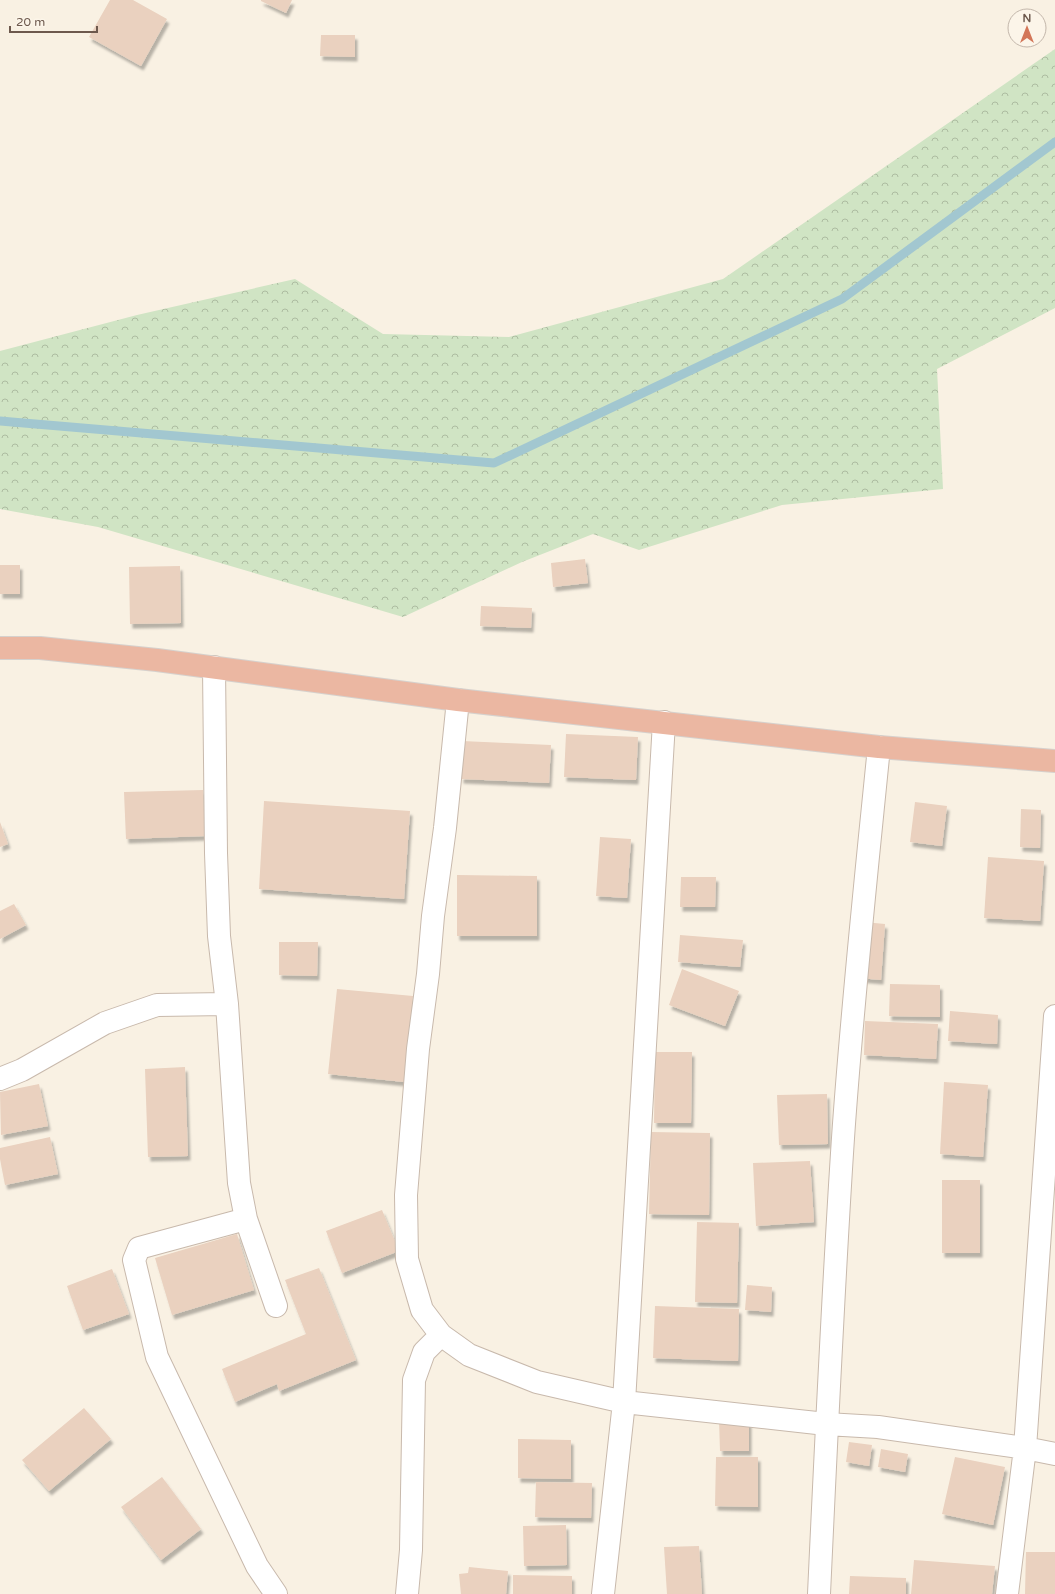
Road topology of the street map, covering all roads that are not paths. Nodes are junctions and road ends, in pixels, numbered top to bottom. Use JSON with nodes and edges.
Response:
{"nodes":[{"id":1,"x":0,"y":648,"type":"edge"},
{"id":2,"x":214,"y":667,"type":"junction"},
{"id":3,"x":458,"y":700,"type":"junction"},
{"id":4,"x":664,"y":722,"type":"junction"},
{"id":5,"x":879,"y":747,"type":"junction"},
{"id":6,"x":1055,"y":761,"type":"edge"},
{"id":7,"x":227,"y":1004,"type":"junction"},
{"id":8,"x":1055,"y":1016,"type":"edge"},
{"id":9,"x":0,"y":1079,"type":"edge"},
{"id":10,"x":246,"y":1219,"type":"junction"},
{"id":11,"x":276,"y":1306,"type":"dead end"},
{"id":12,"x":441,"y":1335,"type":"junction"},
{"id":13,"x":624,"y":1402,"type":"junction"},
{"id":14,"x":826,"y":1424,"type":"junction"},
{"id":15,"x":1025,"y":1448,"type":"junction"},
{"id":16,"x":1055,"y":1454,"type":"edge"},
{"id":17,"x":276,"y":1594,"type":"edge"},
{"id":18,"x":407,"y":1594,"type":"edge"},
{"id":19,"x":603,"y":1594,"type":"edge"},
{"id":20,"x":819,"y":1594,"type":"edge"},
{"id":21,"x":1007,"y":1594,"type":"edge"}],
"edges":[{"from":1,"to":2,"type":"highway"},
{"from":2,"to":3,"type":"highway"},
{"from":2,"to":7,"type":"street"},
{"from":3,"to":4,"type":"highway"},
{"from":3,"to":12,"type":"street"},
{"from":4,"to":5,"type":"highway"},
{"from":4,"to":13,"type":"street"},
{"from":5,"to":6,"type":"highway"},
{"from":5,"to":14,"type":"street"},
{"from":7,"to":9,"type":"street"},
{"from":7,"to":10,"type":"street"},
{"from":8,"to":15,"type":"street"},
{"from":10,"to":11,"type":"street"},
{"from":10,"to":17,"type":"street"},
{"from":12,"to":13,"type":"street"},
{"from":12,"to":18,"type":"street"},
{"from":13,"to":14,"type":"street"},
{"from":13,"to":19,"type":"street"},
{"from":14,"to":15,"type":"street"},
{"from":14,"to":20,"type":"street"},
{"from":15,"to":16,"type":"street"},
{"from":15,"to":21,"type":"street"}]}
